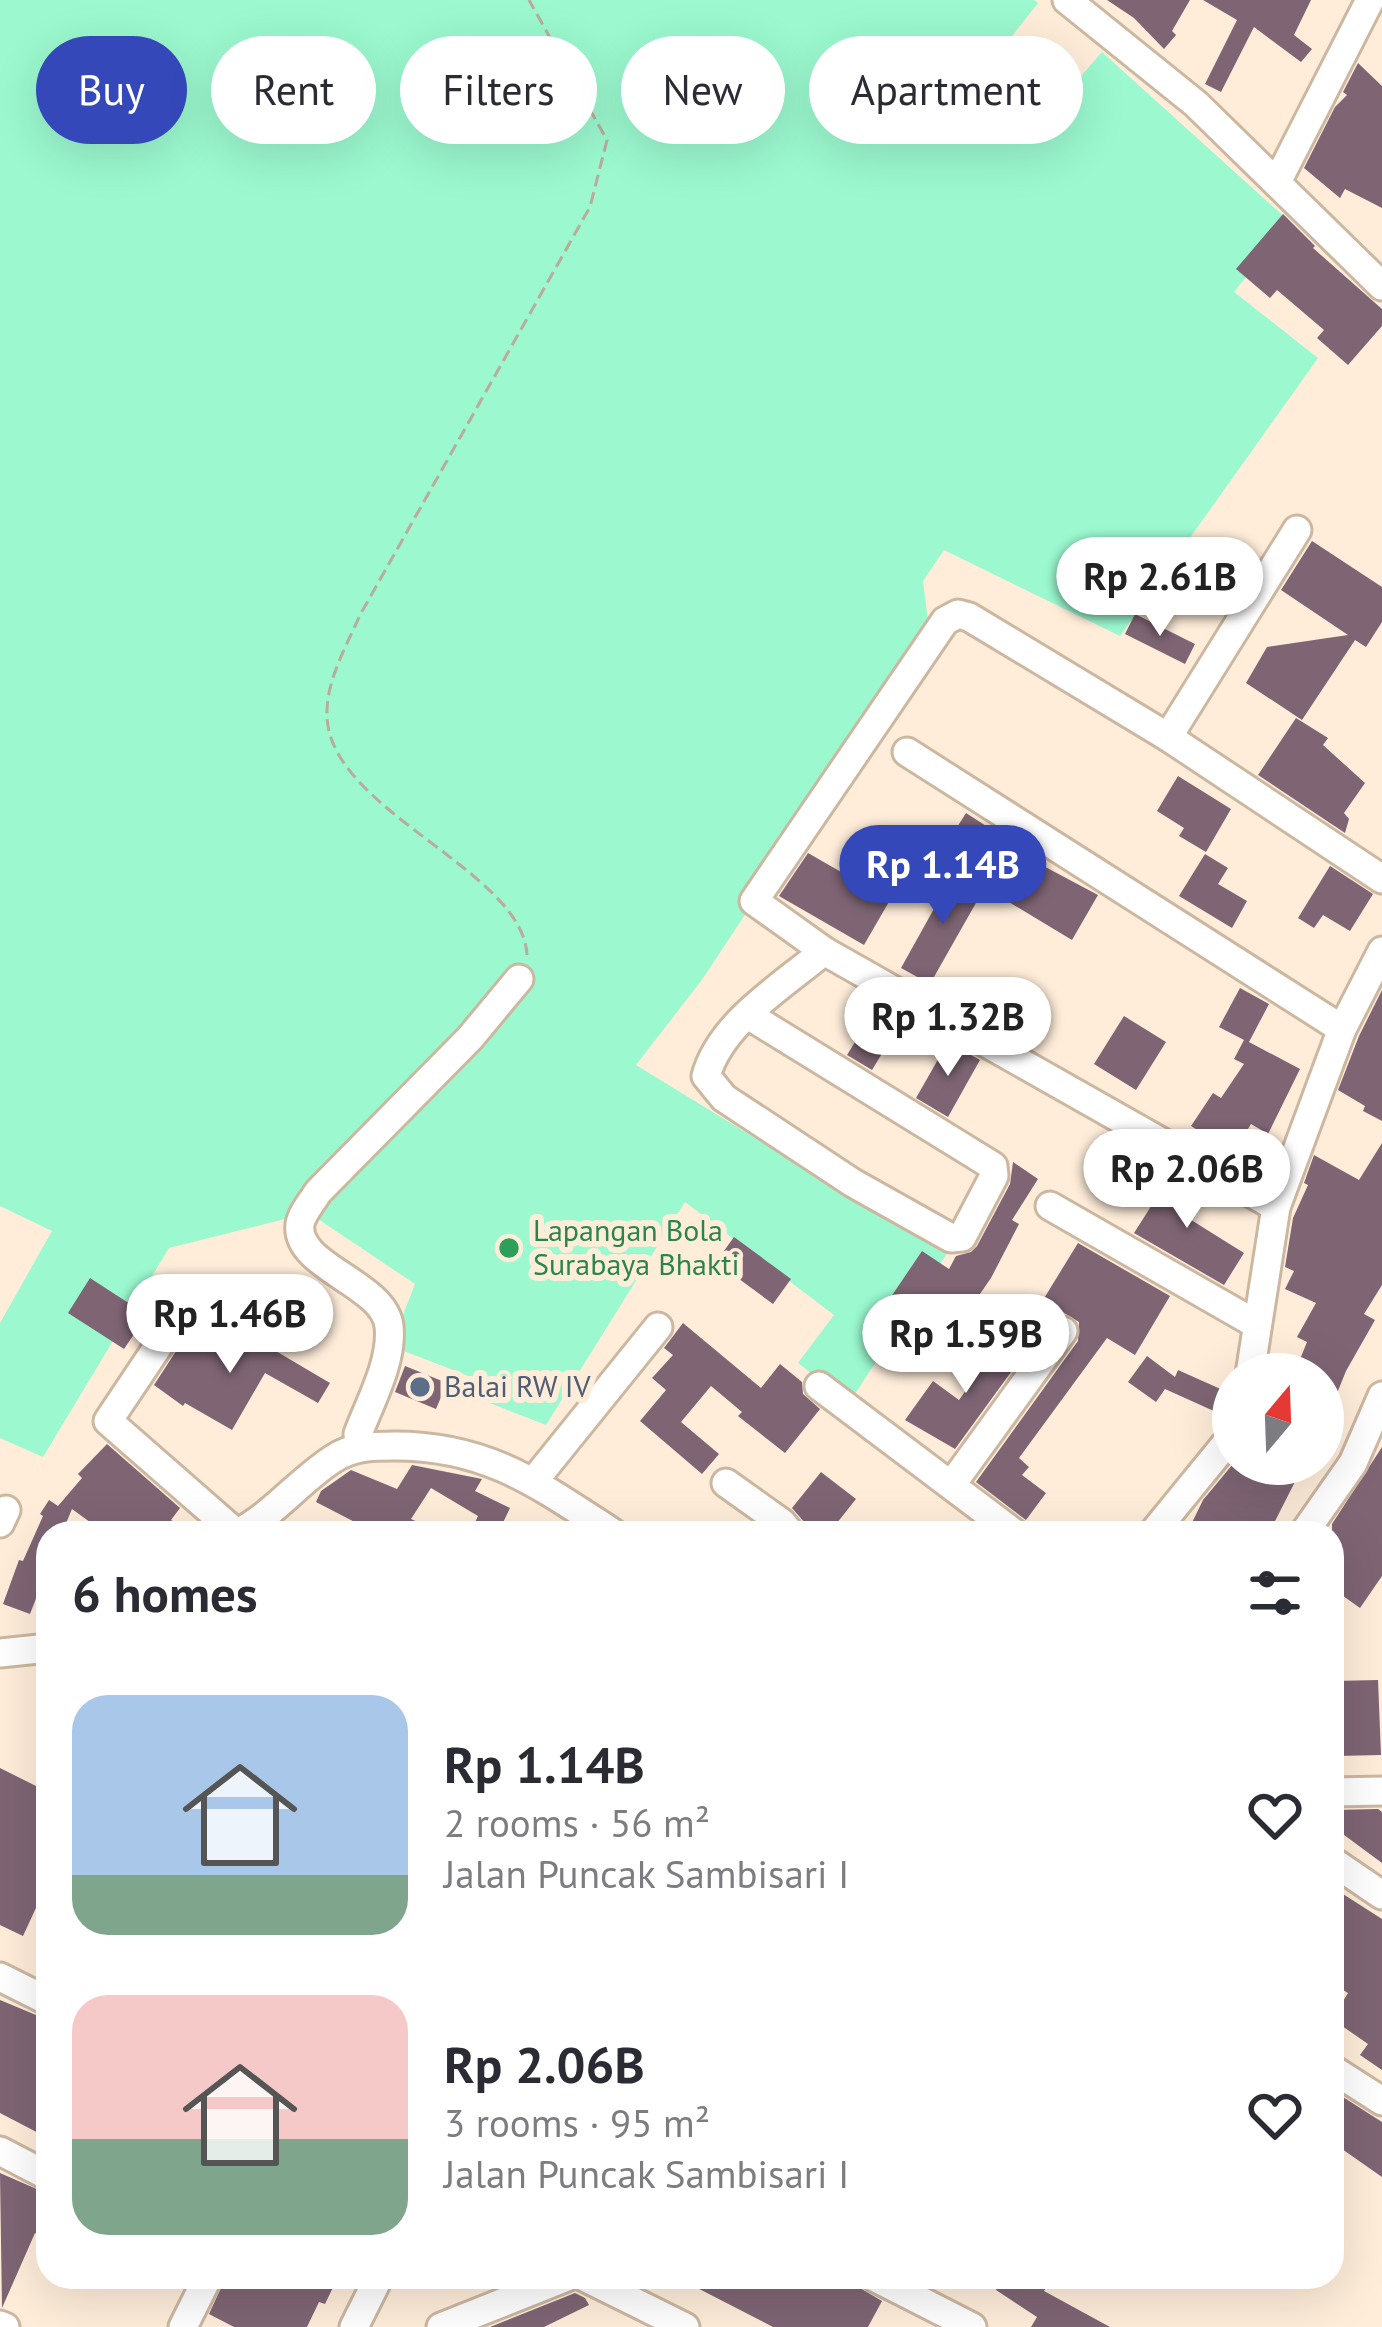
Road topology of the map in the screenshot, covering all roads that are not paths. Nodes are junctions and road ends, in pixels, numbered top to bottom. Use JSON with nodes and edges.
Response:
{"nodes":[{"id":1,"x":1067,"y":0,"type":"edge"},
{"id":2,"x":1370,"y":0,"type":"edge"},
{"id":3,"x":1277,"y":182,"type":"junction"},
{"id":4,"x":1382,"y":286,"type":"edge"},
{"id":5,"x":1297,"y":530,"type":"dead end"},
{"id":6,"x":1168,"y":737,"type":"junction"},
{"id":7,"x":908,"y":752,"type":"dead end"},
{"id":8,"x":1382,"y":879,"type":"edge"},
{"id":9,"x":824,"y":951,"type":"junction"},
{"id":10,"x":1382,"y":951,"type":"edge"},
{"id":11,"x":519,"y":979,"type":"road end"},
{"id":12,"x":748,"y":1015,"type":"junction"},
{"id":13,"x":1342,"y":1029,"type":"junction"},
{"id":14,"x":1050,"y":1206,"type":"dead end"},
{"id":15,"x":1276,"y":1207,"type":"junction"},
{"id":16,"x":177,"y":1318,"type":"dead end"},
{"id":17,"x":1256,"y":1324,"type":"junction"},
{"id":18,"x":658,"y":1327,"type":"dead end"},
{"id":19,"x":1063,"y":1331,"type":"dead end"},
{"id":20,"x":1253,"y":1353,"type":"edge"},
{"id":21,"x":819,"y":1387,"type":"dead end"},
{"id":22,"x":1382,"y":1396,"type":"edge"},
{"id":23,"x":359,"y":1447,"type":"junction"},
{"id":24,"x":1212,"y":1461,"type":"edge"},
{"id":25,"x":533,"y":1482,"type":"junction"},
{"id":26,"x":726,"y":1483,"type":"dead end"},
{"id":27,"x":952,"y":1484,"type":"junction"},
{"id":28,"x":223,"y":1521,"type":"edge"},
{"id":29,"x":259,"y":1521,"type":"edge"},
{"id":30,"x":595,"y":1521,"type":"edge"},
{"id":31,"x":779,"y":1521,"type":"edge"},
{"id":32,"x":999,"y":1521,"type":"edge"},
{"id":33,"x":1163,"y":1521,"type":"edge"},
{"id":34,"x":1312,"y":1521,"type":"edge"},
{"id":35,"x":36,"y":1649,"type":"edge"},
{"id":36,"x":0,"y":1653,"type":"edge"},
{"id":37,"x":1382,"y":1791,"type":"edge"},
{"id":38,"x":1344,"y":1792,"type":"edge"},
{"id":39,"x":1344,"y":1869,"type":"edge"},
{"id":40,"x":1382,"y":1895,"type":"edge"},
{"id":41,"x":0,"y":1977,"type":"edge"},
{"id":42,"x":36,"y":1995,"type":"edge"},
{"id":43,"x":1344,"y":2076,"type":"edge"},
{"id":44,"x":1382,"y":2101,"type":"edge"},
{"id":45,"x":0,"y":2151,"type":"edge"},
{"id":46,"x":36,"y":2170,"type":"edge"},
{"id":47,"x":202,"y":2289,"type":"edge"},
{"id":48,"x":373,"y":2289,"type":"edge"},
{"id":49,"x":537,"y":2289,"type":"edge"},
{"id":50,"x":608,"y":2289,"type":"edge"},
{"id":51,"x":898,"y":2289,"type":"edge"},
{"id":52,"x":183,"y":2327,"type":"edge"},
{"id":53,"x":354,"y":2327,"type":"edge"},
{"id":54,"x":441,"y":2327,"type":"edge"},
{"id":55,"x":685,"y":2327,"type":"edge"},
{"id":56,"x":972,"y":2327,"type":"edge"}],
"edges":[{"from":1,"to":3,"type":"street"},
{"from":2,"to":3,"type":"street"},
{"from":3,"to":4,"type":"street"},
{"from":5,"to":6,"type":"street"},
{"from":6,"to":8,"type":"street"},
{"from":6,"to":9,"type":"street"},
{"from":7,"to":13,"type":"street"},
{"from":9,"to":12,"type":"street"},
{"from":9,"to":15,"type":"street"},
{"from":10,"to":13,"type":"street"},
{"from":11,"to":23,"type":"street"},
{"from":12,"to":12,"type":"street"},
{"from":13,"to":15,"type":"street"},
{"from":14,"to":17,"type":"street"},
{"from":15,"to":17,"type":"street"},
{"from":16,"to":28,"type":"street"},
{"from":17,"to":20,"type":"street"},
{"from":18,"to":25,"type":"street"},
{"from":19,"to":27,"type":"street"},
{"from":21,"to":27,"type":"street"},
{"from":22,"to":34,"type":"street"},
{"from":23,"to":25,"type":"street"},
{"from":23,"to":29,"type":"street"},
{"from":24,"to":33,"type":"street"},
{"from":25,"to":30,"type":"street"},
{"from":26,"to":31,"type":"street"},
{"from":27,"to":32,"type":"street"},
{"from":35,"to":36,"type":"street"},
{"from":37,"to":38,"type":"street"},
{"from":39,"to":40,"type":"street"},
{"from":41,"to":42,"type":"street"},
{"from":43,"to":44,"type":"street"},
{"from":45,"to":46,"type":"street"},
{"from":47,"to":52,"type":"street"},
{"from":48,"to":53,"type":"street"},
{"from":49,"to":54,"type":"street"},
{"from":50,"to":55,"type":"street"},
{"from":51,"to":56,"type":"street"}]}
